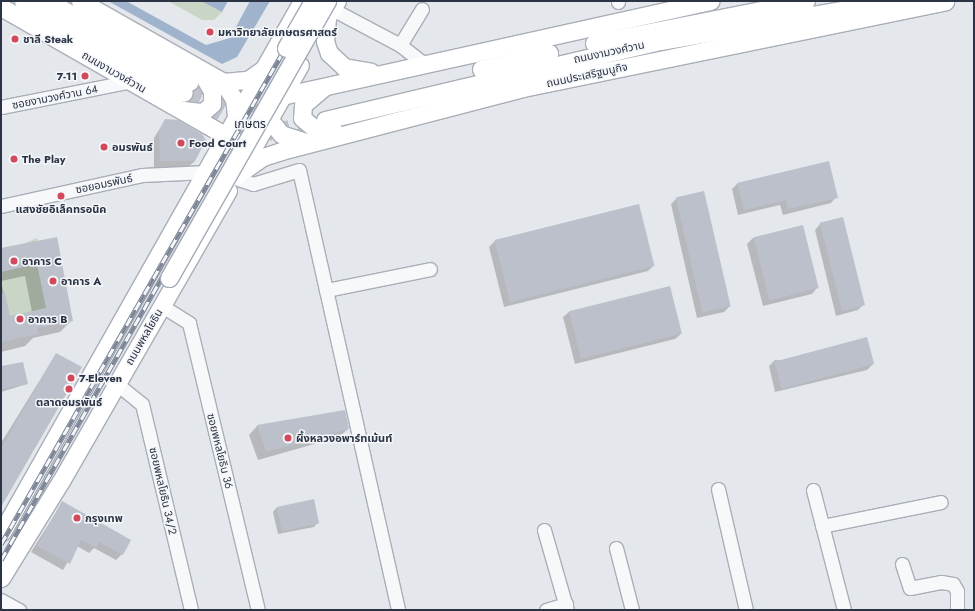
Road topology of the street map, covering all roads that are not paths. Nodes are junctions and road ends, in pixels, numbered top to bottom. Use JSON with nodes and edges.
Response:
{"nodes":[{"id":1,"x":23,"y":1,"type":"edge"},
{"id":2,"x":48,"y":1,"type":"edge"},
{"id":3,"x":80,"y":1,"type":"edge"},
{"id":4,"x":710,"y":1,"type":"edge"},
{"id":5,"x":806,"y":1,"type":"edge"},
{"id":6,"x":896,"y":1,"type":"edge"},
{"id":7,"x":945,"y":1,"type":"edge"},
{"id":8,"x":305,"y":2,"type":"edge"},
{"id":9,"x":1,"y":7,"type":"edge"},
{"id":10,"x":331,"y":7,"type":"edge"},
{"id":11,"x":422,"y":9,"type":"dead end"},
{"id":12,"x":400,"y":45,"type":"junction"},
{"id":13,"x":423,"y":63,"type":"junction"},
{"id":14,"x":384,"y":73,"type":"junction"},
{"id":15,"x":260,"y":75,"type":"junction"},
{"id":16,"x":132,"y":82,"type":"junction"},
{"id":17,"x":192,"y":82,"type":"junction"},
{"id":18,"x":223,"y":82,"type":"junction"},
{"id":19,"x":324,"y":86,"type":"junction"},
{"id":20,"x":283,"y":95,"type":"junction"},
{"id":21,"x":1,"y":107,"type":"edge"},
{"id":22,"x":180,"y":109,"type":"junction"},
{"id":23,"x":266,"y":115,"type":"junction"},
{"id":24,"x":346,"y":133,"type":"junction"},
{"id":25,"x":239,"y":136,"type":"junction"},
{"id":26,"x":314,"y":142,"type":"junction"},
{"id":27,"x":293,"y":148,"type":"junction"},
{"id":28,"x":208,"y":172,"type":"junction"},
{"id":29,"x":236,"y":176,"type":"junction"},
{"id":30,"x":189,"y":203,"type":"junction"},
{"id":31,"x":1,"y":206,"type":"edge"},
{"id":32,"x":214,"y":217,"type":"junction"},
{"id":33,"x":430,"y":269,"type":"dead end"},
{"id":34,"x":164,"y":275,"type":"junction"},
{"id":35,"x":326,"y":290,"type":"junction"},
{"id":36,"x":162,"y":306,"type":"junction"},
{"id":37,"x":117,"y":384,"type":"junction"},
{"id":38,"x":718,"y":489,"type":"dead end"},
{"id":39,"x":813,"y":490,"type":"dead end"},
{"id":40,"x":941,"y":502,"type":"dead end"},
{"id":41,"x":822,"y":526,"type":"junction"},
{"id":42,"x":544,"y":530,"type":"dead end"},
{"id":43,"x":2,"y":533,"type":"edge"},
{"id":44,"x":21,"y":542,"type":"junction"},
{"id":45,"x":616,"y":548,"type":"dead end"},
{"id":46,"x":902,"y":564,"type":"dead end"},
{"id":47,"x":1,"y":578,"type":"edge"},
{"id":48,"x":1,"y":600,"type":"edge"},
{"id":49,"x":566,"y":607,"type":"edge"},
{"id":50,"x":19,"y":610,"type":"edge"},
{"id":51,"x":191,"y":610,"type":"edge"},
{"id":52,"x":258,"y":610,"type":"edge"},
{"id":53,"x":398,"y":610,"type":"edge"},
{"id":54,"x":546,"y":610,"type":"edge"},
{"id":55,"x":632,"y":610,"type":"edge"},
{"id":56,"x":746,"y":610,"type":"edge"},
{"id":57,"x":844,"y":610,"type":"edge"},
{"id":58,"x":957,"y":610,"type":"edge"}],
"edges":[{"from":1,"to":17,"type":"main road","name":"ถนนงามวงศ์วาน"},
{"from":2,"to":17,"type":"main road","name":"ถนนงามวงศ์วาน"},
{"from":3,"to":17,"type":"main road","name":"ถนนงามวงศ์วาน"},
{"from":4,"to":13,"type":"main road"},
{"from":5,"to":6,"type":"main road","name":"ถนนงามวงศ์วาน"},
{"from":7,"to":24,"type":"main road","name":"ถนนประเสริฐมนูกิจ"},
{"from":8,"to":10,"type":"main road"},
{"from":8,"to":15,"type":"main road","name":"ถนนพหลโยธิน"},
{"from":8,"to":34,"type":"main road","name":"ถนนพหลโยธิน","bridge":true},
{"from":9,"to":16,"type":"main road","name":"ถนนงามวงศ์วาน"},
{"from":10,"to":12,"type":"street"},
{"from":10,"to":14,"type":"main road"},
{"from":10,"to":20,"type":"main road","name":"ถนนพหลโยธิน"},
{"from":10,"to":34,"type":"main road","name":"ถนนพหลโยธิน","bridge":true},
{"from":11,"to":12,"type":"street"},
{"from":12,"to":13,"type":"street"},
{"from":13,"to":14,"type":"main road"},
{"from":14,"to":19,"type":"main road"},
{"from":15,"to":18,"type":"main road","name":"ถนนงามวงศ์วาน"},
{"from":15,"to":23,"type":"main road"},
{"from":15,"to":25,"type":"main road","name":"ถนนพหลโยธิน"},
{"from":16,"to":21,"type":"street","name":"ซอยงามวงศ์วาน 64"},
{"from":16,"to":22,"type":"main road","name":"ถนนงามวงศ์วาน"},
{"from":17,"to":18,"type":"main road","name":"ถนนงามวงศ์วาน"},
{"from":17,"to":22,"type":"main road"},
{"from":18,"to":25,"type":"main road"},
{"from":19,"to":20,"type":"main road"},
{"from":19,"to":24,"type":"main road"},
{"from":20,"to":23,"type":"main road","name":"ถนนพหลโยธิน"},
{"from":22,"to":25,"type":"main road","name":"ถนนงามวงศ์วาน"},
{"from":23,"to":25,"type":"main road","name":"ถนนพหลโยธิน"},
{"from":23,"to":25,"type":"main road"},
{"from":23,"to":26,"type":"main road"},
{"from":24,"to":26,"type":"main road","name":"ถนนประเสริฐมนูกิจ"},
{"from":25,"to":27,"type":"main road"},
{"from":25,"to":28,"type":"main road","name":"ถนนพหลโยธิน"},
{"from":25,"to":29,"type":"main road"},
{"from":26,"to":27,"type":"main road","name":"ถนนประเสริฐมนูกิจ"},
{"from":27,"to":29,"type":"main road","name":"ถนนประเสริฐมนูกิจ"},
{"from":28,"to":30,"type":"main road","name":"ถนนพหลโยธิน"},
{"from":28,"to":31,"type":"street","name":"ซอยอมรพันธ์"},
{"from":29,"to":32,"type":"main road","name":"ถนนพหลโยธิน"},
{"from":29,"to":35,"type":"street"},
{"from":30,"to":32,"type":"main road"},
{"from":30,"to":43,"type":"main road","name":"ถนนพหลโยธิน"},
{"from":32,"to":36,"type":"main road","name":"ถนนพหลโยธิน"},
{"from":33,"to":35,"type":"street"},
{"from":34,"to":43,"type":"main road","name":"ถนนพหลโยธิน"},
{"from":34,"to":44,"type":"main road","name":"ถนนพหลโยธิน"},
{"from":35,"to":53,"type":"street"},
{"from":36,"to":37,"type":"main road","name":"ถนนพหลโยธิน"},
{"from":36,"to":52,"type":"street","name":"ซอยพหลโยธิน 36"},
{"from":37,"to":44,"type":"main road","name":"ถนนพหลโยธิน"},
{"from":37,"to":51,"type":"street","name":"ซอยพหลโยธิน 34/2"},
{"from":38,"to":56,"type":"street"},
{"from":39,"to":41,"type":"street"},
{"from":40,"to":41,"type":"street"},
{"from":41,"to":57,"type":"street"},
{"from":42,"to":49,"type":"street"},
{"from":44,"to":47,"type":"main road","name":"ถนนพหลโยธิน"},
{"from":45,"to":55,"type":"street"},
{"from":46,"to":58,"type":"street"},
{"from":48,"to":50,"type":"street"},
{"from":49,"to":54,"type":"street"}]}
